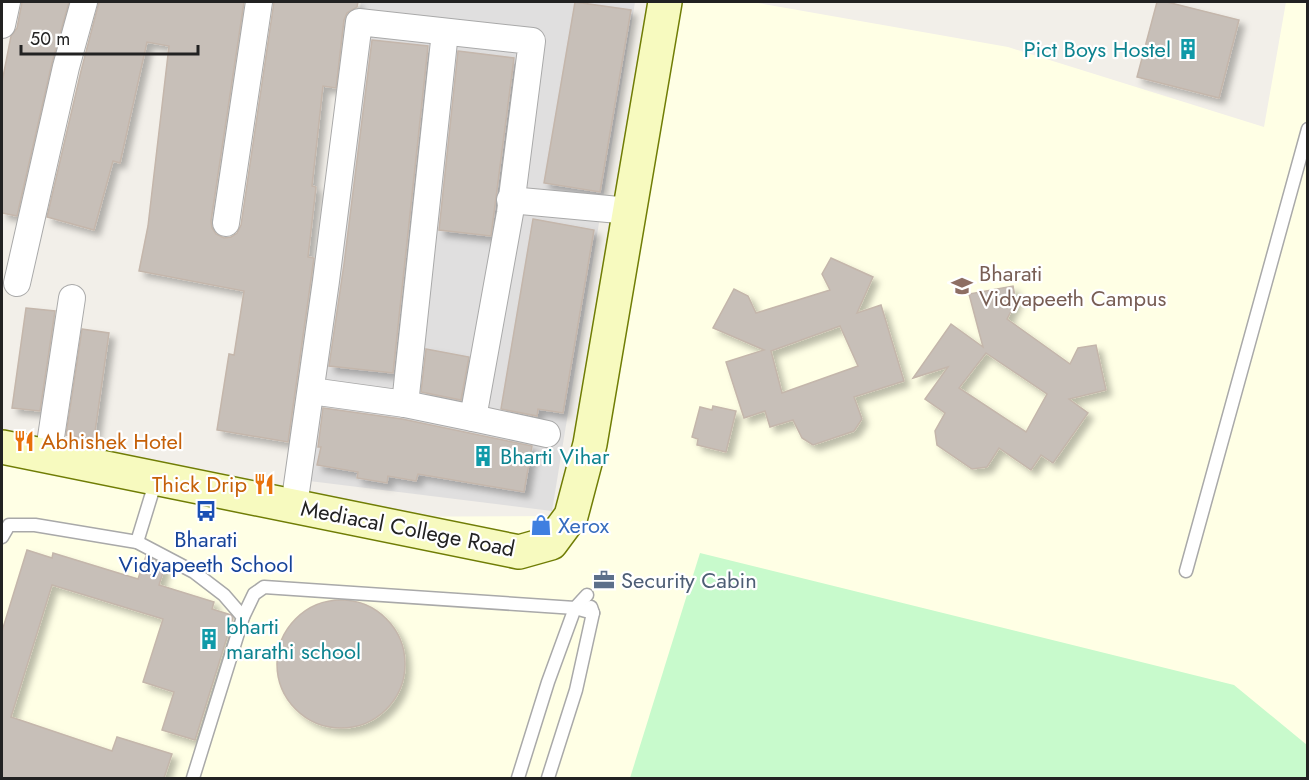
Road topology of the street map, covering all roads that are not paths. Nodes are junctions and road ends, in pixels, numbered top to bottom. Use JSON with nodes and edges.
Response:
{"nodes":[{"id":1,"x":7,"y":2,"type":"edge"},
{"id":2,"x":84,"y":2,"type":"edge"},
{"id":3,"x":259,"y":2,"type":"edge"},
{"id":4,"x":665,"y":2,"type":"edge"},
{"id":5,"x":2,"y":25,"type":"edge"},
{"id":6,"x":445,"y":32,"type":"junction"},
{"id":7,"x":1308,"y":129,"type":"edge"},
{"id":8,"x":510,"y":206,"type":"junction"},
{"id":9,"x":628,"y":219,"type":"junction"},
{"id":10,"x":226,"y":223,"type":"dead end"},
{"id":11,"x":17,"y":283,"type":"dead end"},
{"id":12,"x":72,"y":298,"type":"dead end"},
{"id":13,"x":311,"y":391,"type":"junction"},
{"id":14,"x":405,"y":404,"type":"junction"},
{"id":15,"x":473,"y":418,"type":"junction"},
{"id":16,"x":547,"y":434,"type":"dead end"},
{"id":17,"x":2,"y":447,"type":"edge"},
{"id":18,"x":48,"y":457,"type":"junction"},
{"id":19,"x":156,"y":479,"type":"junction"},
{"id":20,"x":294,"y":506,"type":"junction"},
{"id":21,"x":2,"y":537,"type":"edge"},
{"id":22,"x":137,"y":542,"type":"junction"},
{"id":23,"x":1186,"y":572,"type":"dead end"},
{"id":24,"x":575,"y":608,"type":"junction"},
{"id":25,"x":592,"y":613,"type":"junction"},
{"id":26,"x":243,"y":616,"type":"junction"},
{"id":27,"x":193,"y":778,"type":"edge"},
{"id":28,"x":518,"y":778,"type":"edge"},
{"id":29,"x":548,"y":778,"type":"edge"}],
"edges":[{"from":1,"to":5,"type":"street"},
{"from":2,"to":11,"type":"street"},
{"from":3,"to":10,"type":"street"},
{"from":4,"to":9,"type":"street","name":"Mediacal College Road"},
{"from":6,"to":8,"type":"street"},
{"from":6,"to":13,"type":"street"},
{"from":6,"to":14,"type":"street"},
{"from":7,"to":23,"type":"lane"},
{"from":8,"to":9,"type":"street"},
{"from":8,"to":15,"type":"street"},
{"from":9,"to":20,"type":"street","name":"Mediacal College Road"},
{"from":12,"to":18,"type":"street"},
{"from":13,"to":14,"type":"street"},
{"from":13,"to":20,"type":"street"},
{"from":14,"to":15,"type":"street"},
{"from":15,"to":16,"type":"street"},
{"from":17,"to":18,"type":"street","name":"Mediacal College Road"},
{"from":18,"to":19,"type":"street","name":"Mediacal College Road"},
{"from":19,"to":20,"type":"street","name":"Mediacal College Road"},
{"from":19,"to":22,"type":"lane"},
{"from":21,"to":22,"type":"lane"},
{"from":22,"to":26,"type":"lane"},
{"from":24,"to":25,"type":"lane"},
{"from":24,"to":25,"type":"lane"},
{"from":24,"to":26,"type":"lane"},
{"from":24,"to":28,"type":"lane"},
{"from":25,"to":29,"type":"lane"},
{"from":26,"to":27,"type":"lane"}]}
